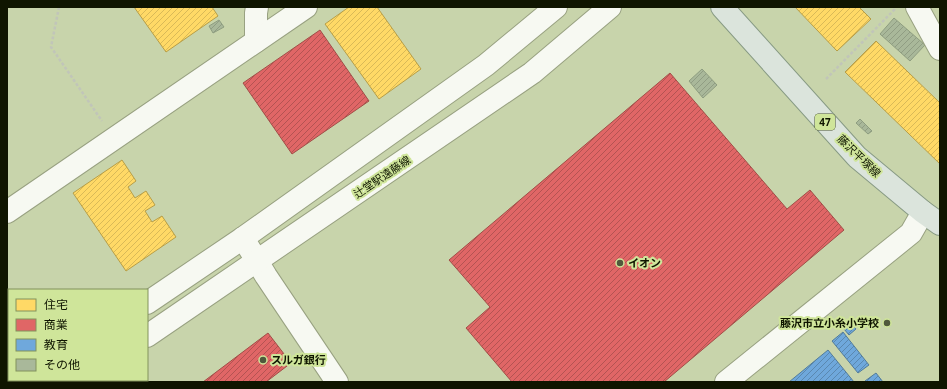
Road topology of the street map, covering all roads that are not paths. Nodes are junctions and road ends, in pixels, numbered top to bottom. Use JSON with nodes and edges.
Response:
{"nodes":[{"id":1,"x":257,"y":7,"type":"edge"},
{"id":2,"x":306,"y":7,"type":"edge"},
{"id":3,"x":556,"y":7,"type":"edge"},
{"id":4,"x":610,"y":7,"type":"edge"},
{"id":5,"x":722,"y":7,"type":"edge"},
{"id":6,"x":917,"y":7,"type":"edge"},
{"id":7,"x":256,"y":41,"type":"junction"},
{"id":8,"x":940,"y":49,"type":"edge"},
{"id":9,"x":7,"y":212,"type":"edge"},
{"id":10,"x":932,"y":218,"type":"edge"},
{"id":11,"x":243,"y":238,"type":"junction"},
{"id":12,"x":257,"y":261,"type":"junction"},
{"id":13,"x":148,"y":302,"type":"edge"},
{"id":14,"x":148,"y":335,"type":"edge"},
{"id":15,"x":337,"y":382,"type":"edge"},
{"id":16,"x":726,"y":382,"type":"edge"}],
"edges":[{"from":1,"to":7,"type":"street"},
{"from":2,"to":7,"type":"street"},
{"from":3,"to":11,"type":"street"},
{"from":4,"to":12,"type":"street","name":"辻堂駅遠藤線"},
{"from":5,"to":10,"type":"main road","name":"藤沢平塚線","number":"47"},
{"from":6,"to":8,"type":"street"},
{"from":7,"to":9,"type":"street"},
{"from":10,"to":16,"type":"street"},
{"from":11,"to":12,"type":"street"},
{"from":11,"to":13,"type":"street"},
{"from":12,"to":14,"type":"street","name":"辻堂駅遠藤線"},
{"from":12,"to":15,"type":"street"}]}
